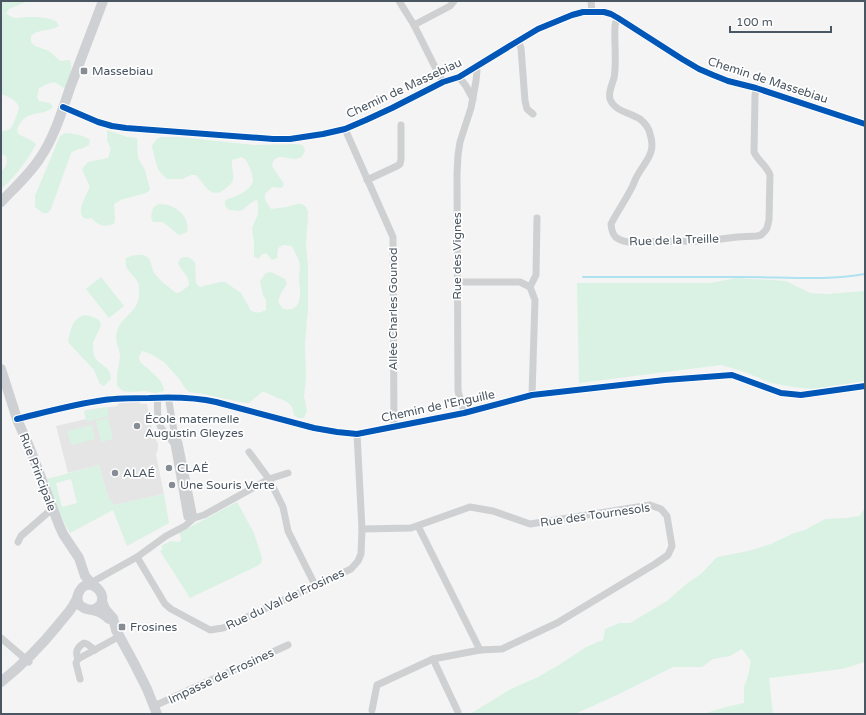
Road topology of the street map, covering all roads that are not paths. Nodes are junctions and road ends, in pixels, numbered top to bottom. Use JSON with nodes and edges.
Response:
{"nodes":[{"id":1,"x":103,"y":1,"type":"edge"},
{"id":2,"x":399,"y":1,"type":"edge"},
{"id":3,"x":454,"y":1,"type":"edge"},
{"id":4,"x":591,"y":1,"type":"edge"},
{"id":5,"x":592,"y":12,"type":"junction"},
{"id":6,"x":618,"y":18,"type":"junction"},
{"id":7,"x":414,"y":25,"type":"junction"},
{"id":8,"x":518,"y":41,"type":"junction"},
{"id":9,"x":476,"y":66,"type":"junction"},
{"id":10,"x":459,"y":77,"type":"junction"},
{"id":11,"x":443,"y":82,"type":"junction"},
{"id":12,"x":756,"y":88,"type":"junction"},
{"id":13,"x":473,"y":99,"type":"junction"},
{"id":14,"x":63,"y":107,"type":"junction"},
{"id":15,"x":532,"y":114,"type":"dead end"},
{"id":16,"x":401,"y":124,"type":"dead end"},
{"id":17,"x":865,"y":124,"type":"edge"},
{"id":18,"x":344,"y":128,"type":"junction"},
{"id":19,"x":367,"y":180,"type":"junction"},
{"id":20,"x":1,"y":202,"type":"edge"},
{"id":21,"x":537,"y":218,"type":"dead end"},
{"id":22,"x":458,"y":282,"type":"junction"},
{"id":23,"x":530,"y":286,"type":"junction"},
{"id":24,"x":1,"y":369,"type":"edge"},
{"id":25,"x":865,"y":386,"type":"edge"},
{"id":26,"x":532,"y":395,"type":"junction"},
{"id":27,"x":169,"y":397,"type":"junction"},
{"id":28,"x":158,"y":398,"type":"junction"},
{"id":29,"x":464,"y":413,"type":"junction"},
{"id":30,"x":17,"y":419,"type":"junction"},
{"id":31,"x":394,"y":427,"type":"junction"},
{"id":32,"x":174,"y":431,"type":"junction"},
{"id":33,"x":167,"y":434,"type":"junction"},
{"id":34,"x":357,"y":434,"type":"junction"},
{"id":35,"x":249,"y":452,"type":"dead end"},
{"id":36,"x":288,"y":473,"type":"dead end"},
{"id":37,"x":269,"y":479,"type":"junction"},
{"id":38,"x":53,"y":508,"type":"junction"},
{"id":39,"x":190,"y":517,"type":"junction"},
{"id":40,"x":418,"y":526,"type":"junction"},
{"id":41,"x":362,"y":529,"type":"junction"},
{"id":42,"x":18,"y":542,"type":"dead end"},
{"id":43,"x":74,"y":550,"type":"junction"},
{"id":44,"x":137,"y":557,"type":"junction"},
{"id":45,"x":109,"y":573,"type":"junction"},
{"id":46,"x":315,"y":585,"type":"junction"},
{"id":47,"x":86,"y":588,"type":"junction"},
{"id":48,"x":102,"y":597,"type":"junction"},
{"id":49,"x":88,"y":609,"type":"junction"},
{"id":50,"x":67,"y":616,"type":"junction"},
{"id":51,"x":114,"y":623,"type":"junction"},
{"id":52,"x":120,"y":636,"type":"junction"},
{"id":53,"x":1,"y":638,"type":"edge"},
{"id":54,"x":288,"y":645,"type":"dead end"},
{"id":55,"x":95,"y":650,"type":"junction"},
{"id":56,"x":480,"y":650,"type":"junction"},
{"id":57,"x":78,"y":659,"type":"junction"},
{"id":58,"x":433,"y":659,"type":"junction"},
{"id":59,"x":28,"y":661,"type":"junction"},
{"id":60,"x":80,"y":679,"type":"dead end"},
{"id":61,"x":1,"y":682,"type":"edge"},
{"id":62,"x":1,"y":688,"type":"edge"},
{"id":63,"x":155,"y":710,"type":"edge"},
{"id":64,"x":372,"y":710,"type":"dead end"},
{"id":65,"x":458,"y":712,"type":"dead end"}],
"edges":[{"from":1,"to":14,"type":"main road"},
{"from":2,"to":7,"type":"street"},
{"from":3,"to":7,"type":"street"},
{"from":4,"to":5,"type":"street"},
{"from":5,"to":6,"type":"street","name":"Chemin de Massebiau"},
{"from":5,"to":8,"type":"street","name":"Chemin de Massebiau"},
{"from":6,"to":12,"type":"street","name":"Chemin de Massebiau"},
{"from":6,"to":12,"type":"street","name":"Rue de la Treille"},
{"from":7,"to":11,"type":"street"},
{"from":8,"to":9,"type":"street","name":"Chemin de Massebiau"},
{"from":8,"to":15,"type":"street"},
{"from":9,"to":10,"type":"street","name":"Chemin de Massebiau"},
{"from":9,"to":13,"type":"street","name":"Rue des Vignes"},
{"from":10,"to":11,"type":"street","name":"Chemin de Massebiau"},
{"from":10,"to":13,"type":"street"},
{"from":11,"to":18,"type":"street","name":"Chemin de Massebiau"},
{"from":12,"to":17,"type":"street","name":"Chemin de Massebiau"},
{"from":13,"to":22,"type":"street","name":"Rue des Vignes"},
{"from":14,"to":18,"type":"street","name":"Chemin de Massebiau"},
{"from":14,"to":20,"type":"main road"},
{"from":16,"to":19,"type":"street"},
{"from":18,"to":19,"type":"street","name":"Allée Charles Gounod"},
{"from":19,"to":31,"type":"street","name":"Allée Charles Gounod"},
{"from":21,"to":23,"type":"street"},
{"from":22,"to":23,"type":"street"},
{"from":22,"to":29,"type":"street","name":"Rue des Vignes"},
{"from":23,"to":26,"type":"street"},
{"from":24,"to":30,"type":"main road","name":"Rue Principale"},
{"from":25,"to":26,"type":"street","name":"Chemin de l'Enguille"},
{"from":26,"to":29,"type":"street","name":"Chemin de l'Enguille"},
{"from":27,"to":28,"type":"street","name":"Chemin de l'Enguille"},
{"from":27,"to":32,"type":"street"},
{"from":27,"to":34,"type":"street","name":"Chemin de l'Enguille"},
{"from":28,"to":30,"type":"street","name":"Chemin de l'Enguille"},
{"from":28,"to":33,"type":"street"},
{"from":29,"to":31,"type":"street","name":"Chemin de l'Enguille"},
{"from":30,"to":38,"type":"main road","name":"Rue Principale"},
{"from":31,"to":34,"type":"street","name":"Chemin de l'Enguille"},
{"from":32,"to":33,"type":"street"},
{"from":32,"to":39,"type":"street"},
{"from":33,"to":39,"type":"street"},
{"from":34,"to":41,"type":"street","name":"Rue du Val de Frosines"},
{"from":35,"to":37,"type":"street"},
{"from":36,"to":37,"type":"street"},
{"from":37,"to":39,"type":"street"},
{"from":37,"to":46,"type":"street"},
{"from":38,"to":42,"type":"street"},
{"from":38,"to":43,"type":"main road","name":"Rue Principale"},
{"from":39,"to":44,"type":"street"},
{"from":40,"to":41,"type":"street"},
{"from":40,"to":56,"type":"street"},
{"from":40,"to":56,"type":"street","name":"Rue des Tournesols"},
{"from":41,"to":46,"type":"street","name":"Rue du Val de Frosines"},
{"from":43,"to":47,"type":"main road","name":"Rue Principale"},
{"from":43,"to":47,"type":"main road","name":"Rue Principale"},
{"from":44,"to":45,"type":"street"},
{"from":44,"to":46,"type":"street","name":"Rue du Val de Frosines"},
{"from":45,"to":47,"type":"street"},
{"from":45,"to":48,"type":"street"},
{"from":47,"to":48,"type":"main road"},
{"from":47,"to":49,"type":"main road"},
{"from":47,"to":50,"type":"main road"},
{"from":48,"to":49,"type":"main road"},
{"from":48,"to":51,"type":"main road"},
{"from":49,"to":50,"type":"main road"},
{"from":49,"to":51,"type":"main road"},
{"from":50,"to":59,"type":"main road"},
{"from":51,"to":52,"type":"main road"},
{"from":52,"to":55,"type":"street"},
{"from":52,"to":63,"type":"main road"},
{"from":53,"to":59,"type":"street"},
{"from":54,"to":63,"type":"street","name":"Impasse de Frosines"},
{"from":55,"to":57,"type":"street"},
{"from":55,"to":57,"type":"street"},
{"from":56,"to":58,"type":"street"},
{"from":57,"to":60,"type":"street"},
{"from":58,"to":64,"type":"street"},
{"from":58,"to":65,"type":"street"},
{"from":59,"to":61,"type":"main road"},
{"from":59,"to":62,"type":"main road"}]}
